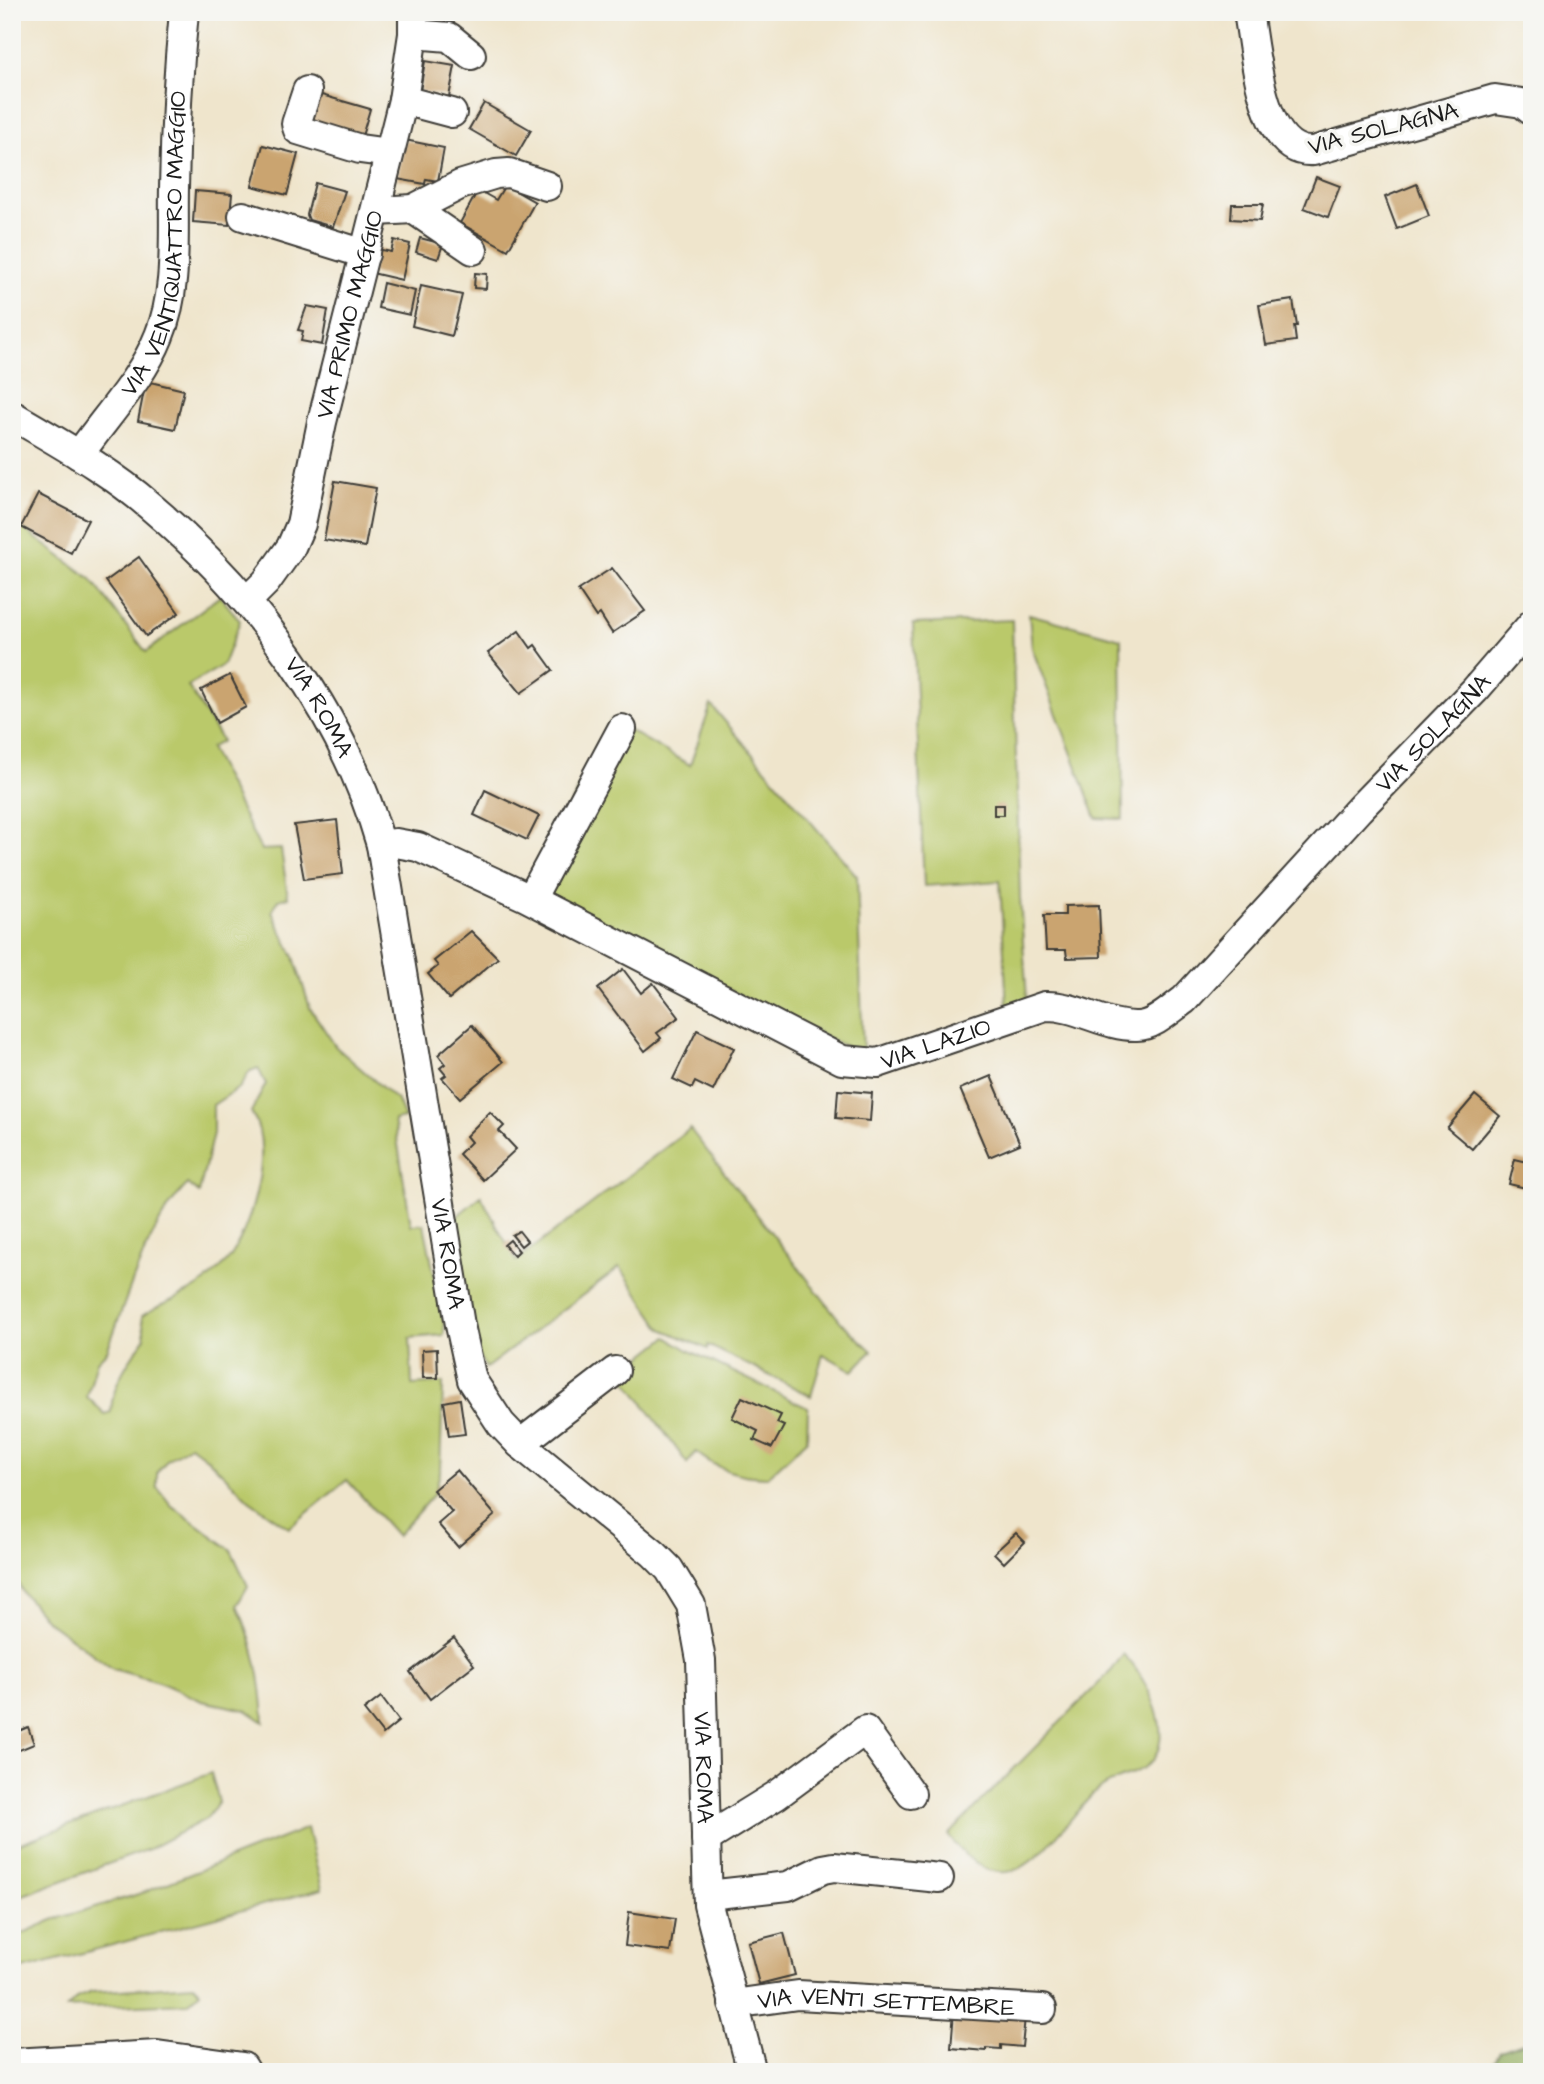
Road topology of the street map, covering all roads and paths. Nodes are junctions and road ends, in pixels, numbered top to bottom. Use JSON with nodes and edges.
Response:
{"nodes":[{"id":1,"x":184,"y":12,"type":"edge"},
{"id":2,"x":1248,"y":12,"type":"edge"},
{"id":3,"x":413,"y":23,"type":"edge"},
{"id":4,"x":471,"y":55,"type":"dead end"},
{"id":5,"x":307,"y":91,"type":"dead end"},
{"id":6,"x":403,"y":100,"type":"junction"},
{"id":7,"x":1532,"y":111,"type":"edge"},
{"id":8,"x":452,"y":113,"type":"dead end"},
{"id":9,"x":389,"y":153,"type":"junction"},
{"id":10,"x":547,"y":186,"type":"dead end"},
{"id":11,"x":413,"y":209,"type":"junction"},
{"id":12,"x":377,"y":211,"type":"junction"},
{"id":13,"x":243,"y":216,"type":"dead end"},
{"id":14,"x":473,"y":250,"type":"dead end"},
{"id":15,"x":365,"y":254,"type":"junction"},
{"id":16,"x":12,"y":415,"type":"edge"},
{"id":17,"x":79,"y":455,"type":"junction"},
{"id":18,"x":247,"y":601,"type":"junction"},
{"id":19,"x":1532,"y":624,"type":"edge"},
{"id":20,"x":622,"y":729,"type":"dead end"},
{"id":21,"x":1359,"y":809,"type":"joint"},
{"id":22,"x":381,"y":845,"type":"junction"},
{"id":23,"x":531,"y":899,"type":"junction"},
{"id":24,"x":615,"y":1371,"type":"dead end"},
{"id":25,"x":520,"y":1444,"type":"junction"},
{"id":26,"x":911,"y":1794,"type":"dead end"},
{"id":27,"x":706,"y":1839,"type":"junction"},
{"id":28,"x":939,"y":1878,"type":"dead end"},
{"id":29,"x":708,"y":1895,"type":"junction"},
{"id":30,"x":733,"y":2004,"type":"junction"},
{"id":31,"x":1042,"y":2009,"type":"dead end"},
{"id":32,"x":12,"y":2063,"type":"edge"},
{"id":33,"x":246,"y":2072,"type":"edge"},
{"id":34,"x":752,"y":2072,"type":"edge"}],
"edges":[{"from":1,"to":17,"type":"street","name":"VIA VENTIQUATTRO MAGGIO"},
{"from":2,"to":7,"type":"street","name":"VIA SOLAGNA"},
{"from":3,"to":4,"type":"street"},
{"from":3,"to":6,"type":"street","name":"VIA PRIMO MAGGIO"},
{"from":5,"to":9,"type":"street"},
{"from":6,"to":8,"type":"street"},
{"from":6,"to":9,"type":"street","name":"VIA PRIMO MAGGIO"},
{"from":9,"to":12,"type":"street","name":"VIA PRIMO MAGGIO"},
{"from":10,"to":11,"type":"street"},
{"from":11,"to":12,"type":"street"},
{"from":11,"to":14,"type":"street"},
{"from":12,"to":15,"type":"street","name":"VIA PRIMO MAGGIO"},
{"from":13,"to":15,"type":"street"},
{"from":15,"to":18,"type":"street","name":"VIA PRIMO MAGGIO"},
{"from":16,"to":17,"type":"street","name":"VIA ROMA"},
{"from":17,"to":18,"type":"street","name":"VIA ROMA"},
{"from":18,"to":22,"type":"street","name":"VIA ROMA"},
{"from":19,"to":21,"type":"street","name":"VIA SOLAGNA"},
{"from":20,"to":23,"type":"street"},
{"from":21,"to":23,"type":"street","name":"VIA LAZIO"},
{"from":22,"to":23,"type":"street","name":"VIA LAZIO"},
{"from":22,"to":25,"type":"street","name":"VIA ROMA"},
{"from":24,"to":25,"type":"street"},
{"from":25,"to":27,"type":"street","name":"VIA ROMA"},
{"from":26,"to":27,"type":"street"},
{"from":27,"to":29,"type":"street","name":"VIA ROMA"},
{"from":28,"to":29,"type":"street"},
{"from":29,"to":30,"type":"street","name":"VIA ROMA"},
{"from":30,"to":31,"type":"street","name":"VIA VENTI SETTEMBRE"},
{"from":30,"to":34,"type":"street","name":"VIA ROMA"},
{"from":32,"to":33,"type":"street"}]}
